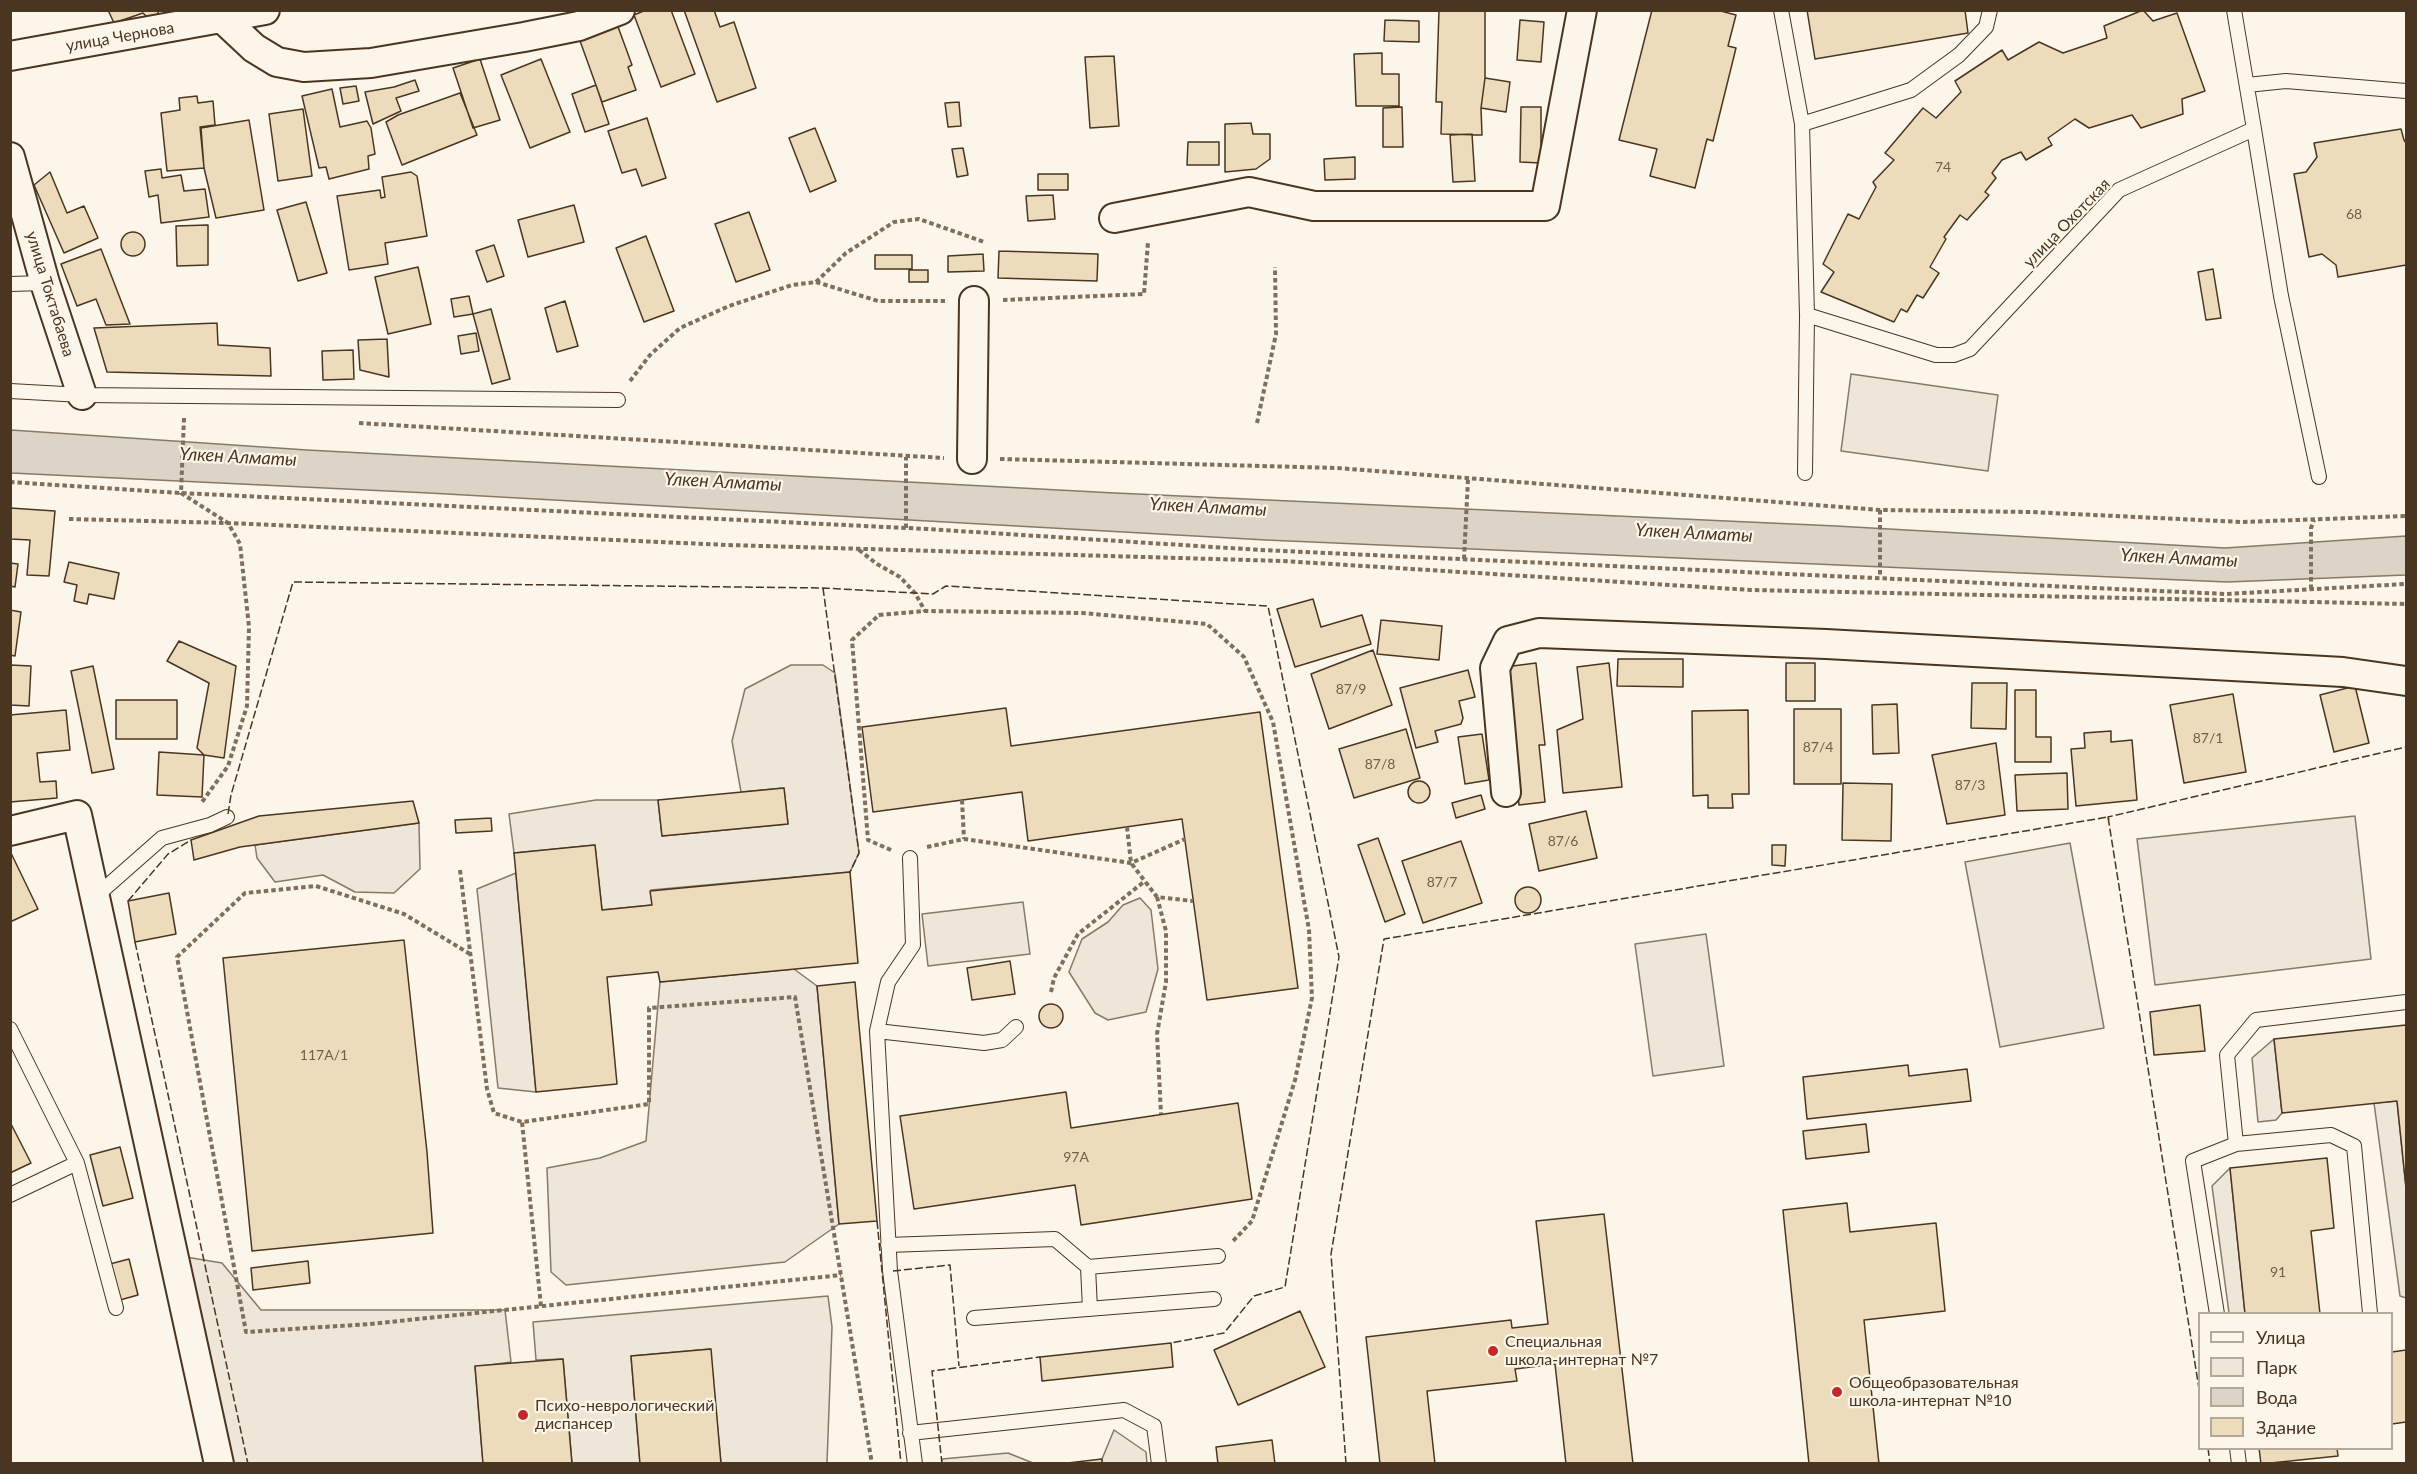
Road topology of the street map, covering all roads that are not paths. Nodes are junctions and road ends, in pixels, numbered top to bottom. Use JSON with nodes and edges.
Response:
{"nodes":[{"id":1,"x":265,"y":10,"type":"edge"},
{"id":2,"x":620,"y":10,"type":"edge"},
{"id":3,"x":1582,"y":10,"type":"edge"},
{"id":4,"x":1781,"y":10,"type":"edge"},
{"id":5,"x":1990,"y":10,"type":"edge"},
{"id":6,"x":2234,"y":10,"type":"edge"},
{"id":7,"x":222,"y":18,"type":"junction"},
{"id":8,"x":10,"y":56,"type":"edge"},
{"id":9,"x":2247,"y":86,"type":"junction"},
{"id":10,"x":2406,"y":91,"type":"edge"},
{"id":11,"x":1802,"y":124,"type":"junction"},
{"id":12,"x":2254,"y":129,"type":"junction"},
{"id":13,"x":10,"y":157,"type":"edge"},
{"id":14,"x":1114,"y":218,"type":"dead end"},
{"id":15,"x":45,"y":283,"type":"junction"},
{"id":16,"x":10,"y":285,"type":"edge"},
{"id":17,"x":974,"y":301,"type":"road end"},
{"id":18,"x":1807,"y":315,"type":"junction"},
{"id":19,"x":10,"y":392,"type":"edge"},
{"id":20,"x":82,"y":395,"type":"junction"},
{"id":21,"x":618,"y":400,"type":"road end"},
{"id":22,"x":972,"y":459,"type":"road end"},
{"id":23,"x":1805,"y":473,"type":"dead end"},
{"id":24,"x":2319,"y":477,"type":"dead end"},
{"id":25,"x":2406,"y":681,"type":"edge"},
{"id":26,"x":1506,"y":792,"type":"dead end"},
{"id":27,"x":227,"y":817,"type":"dead end"},
{"id":28,"x":10,"y":831,"type":"edge"},
{"id":29,"x":910,"y":858,"type":"road end"},
{"id":30,"x":95,"y":897,"type":"junction"},
{"id":31,"x":2406,"y":1002,"type":"edge"},
{"id":32,"x":1016,"y":1027,"type":"dead end"},
{"id":33,"x":10,"y":1029,"type":"edge"},
{"id":34,"x":877,"y":1031,"type":"junction"},
{"id":35,"x":2236,"y":1144,"type":"junction"},
{"id":36,"x":77,"y":1163,"type":"junction"},
{"id":37,"x":10,"y":1195,"type":"edge"},
{"id":38,"x":888,"y":1245,"type":"junction"},
{"id":39,"x":1218,"y":1256,"type":"road end"},
{"id":40,"x":1088,"y":1267,"type":"junction"},
{"id":41,"x":1214,"y":1299,"type":"dead end"},
{"id":42,"x":116,"y":1308,"type":"dead end"},
{"id":43,"x":1090,"y":1309,"type":"junction"},
{"id":44,"x":2217,"y":1312,"type":"edge"},
{"id":45,"x":2370,"y":1312,"type":"edge"},
{"id":46,"x":974,"y":1318,"type":"dead end"},
{"id":47,"x":910,"y":1433,"type":"junction"},
{"id":48,"x":219,"y":1464,"type":"edge"},
{"id":49,"x":915,"y":1464,"type":"edge"},
{"id":50,"x":1158,"y":1464,"type":"edge"}],
"edges":[{"from":1,"to":7,"type":"street","name":"улица Чернова"},
{"from":2,"to":7,"type":"street"},
{"from":3,"to":14,"type":"street"},
{"from":4,"to":11,"type":"lane"},
{"from":5,"to":11,"type":"lane"},
{"from":6,"to":9,"type":"lane"},
{"from":7,"to":8,"type":"street","name":"улица Чернова"},
{"from":9,"to":10,"type":"lane"},
{"from":9,"to":12,"type":"lane"},
{"from":11,"to":18,"type":"lane"},
{"from":12,"to":18,"type":"lane","name":"улица Охотская"},
{"from":12,"to":24,"type":"lane"},
{"from":13,"to":15,"type":"street","name":"улица Токтабаева"},
{"from":15,"to":16,"type":"lane"},
{"from":15,"to":20,"type":"street","name":"улица Токтабаева"},
{"from":17,"to":22,"type":"street"},
{"from":18,"to":23,"type":"lane"},
{"from":19,"to":20,"type":"lane"},
{"from":20,"to":21,"type":"lane"},
{"from":25,"to":26,"type":"street"},
{"from":27,"to":30,"type":"lane"},
{"from":28,"to":30,"type":"street"},
{"from":29,"to":34,"type":"lane"},
{"from":30,"to":48,"type":"street"},
{"from":31,"to":35,"type":"lane"},
{"from":32,"to":34,"type":"lane"},
{"from":33,"to":36,"type":"lane"},
{"from":34,"to":38,"type":"lane"},
{"from":35,"to":44,"type":"lane"},
{"from":35,"to":45,"type":"lane"},
{"from":36,"to":37,"type":"lane"},
{"from":36,"to":42,"type":"lane"},
{"from":38,"to":40,"type":"lane"},
{"from":38,"to":47,"type":"lane"},
{"from":39,"to":40,"type":"lane"},
{"from":40,"to":43,"type":"lane"},
{"from":41,"to":43,"type":"lane"},
{"from":43,"to":46,"type":"lane"},
{"from":47,"to":49,"type":"lane"},
{"from":47,"to":50,"type":"lane"}]}
